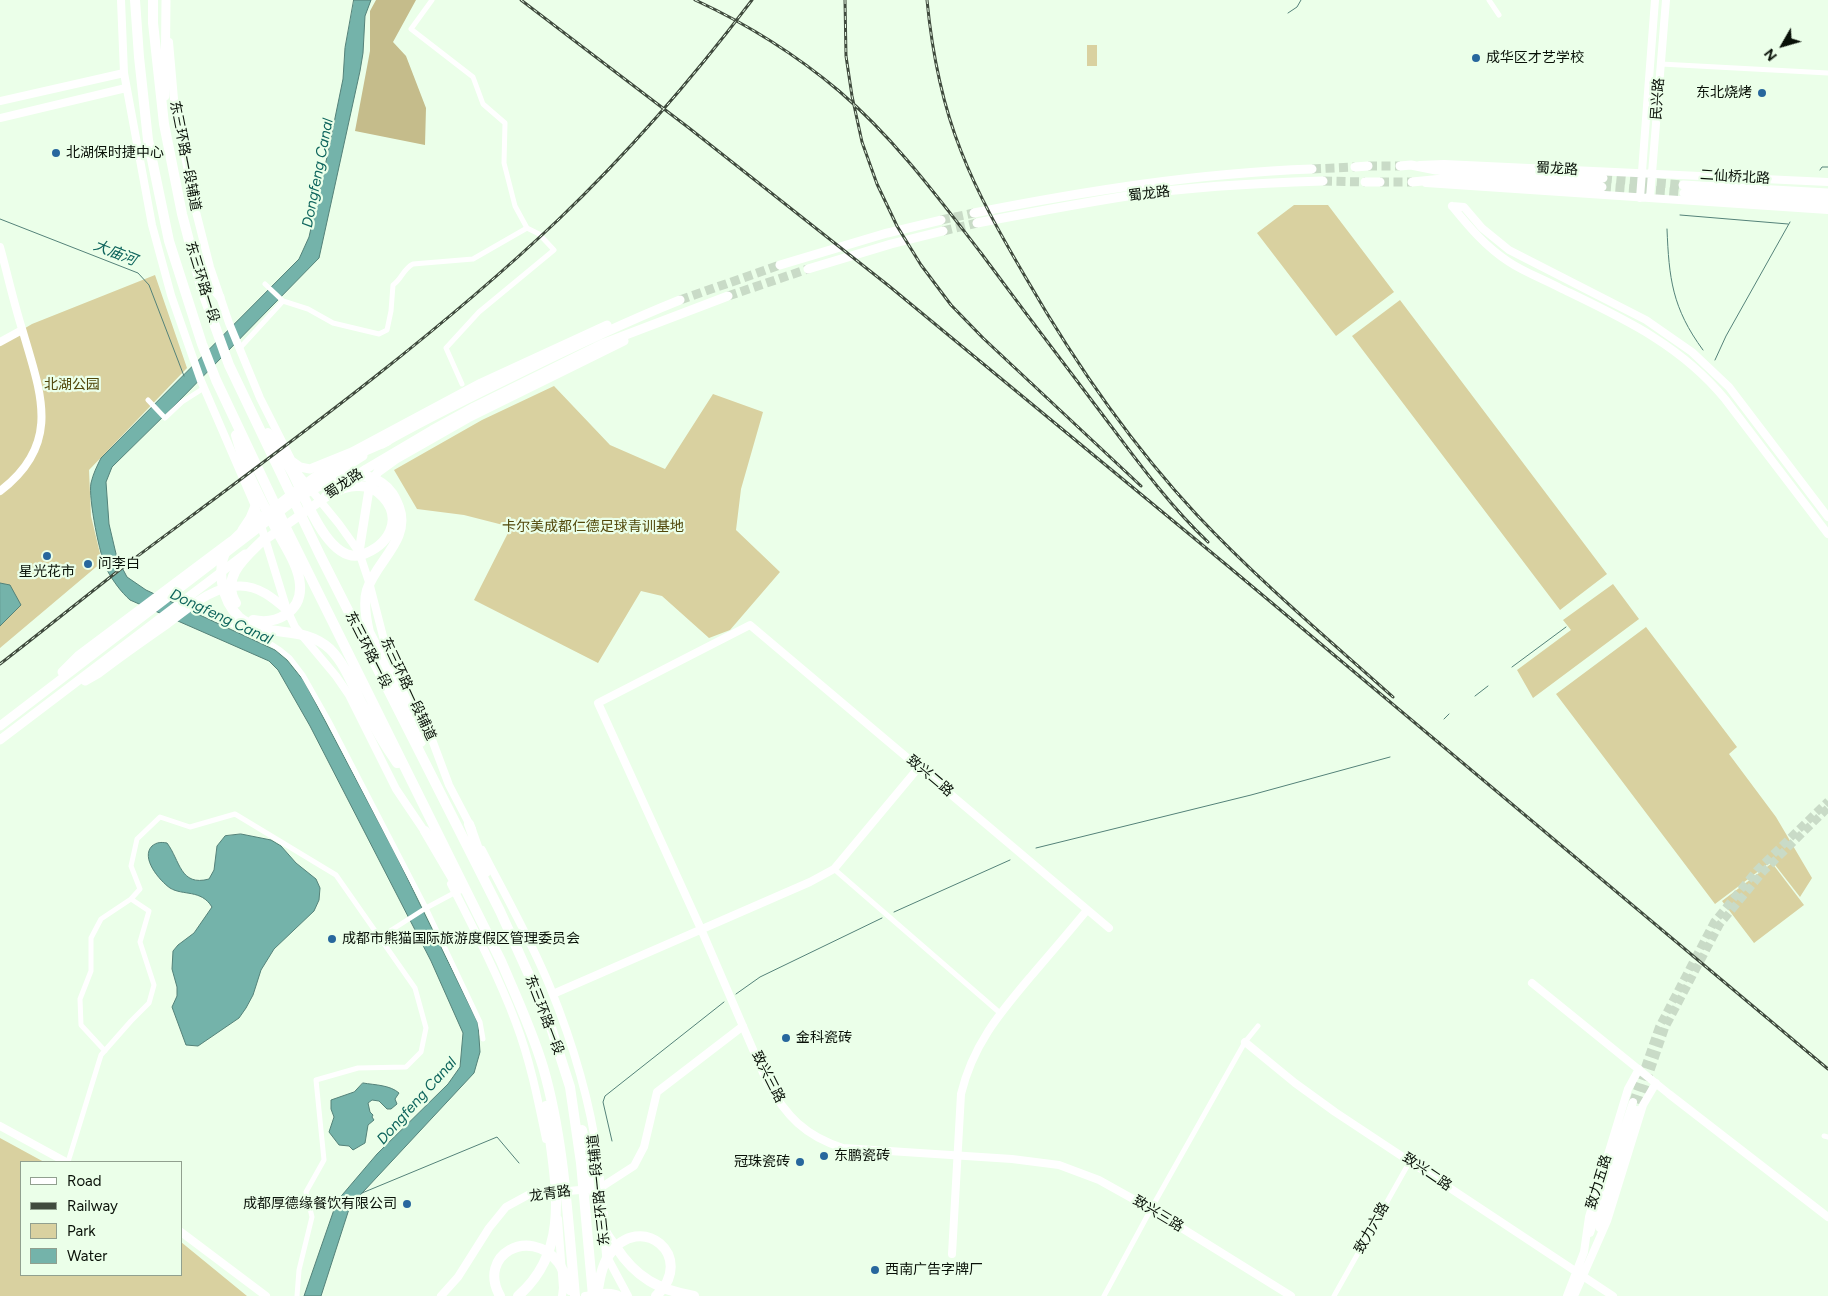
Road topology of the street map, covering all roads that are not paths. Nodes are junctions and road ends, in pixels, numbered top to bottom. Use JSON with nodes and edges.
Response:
{"nodes":[{"id":1,"x":121,"y":0,"type":"edge"},
{"id":2,"x":135,"y":0,"type":"edge"},
{"id":3,"x":153,"y":0,"type":"edge"},
{"id":4,"x":166,"y":0,"type":"edge"},
{"id":5,"x":432,"y":0,"type":"edge"},
{"id":6,"x":1489,"y":0,"type":"edge"},
{"id":7,"x":1655,"y":0,"type":"edge"},
{"id":8,"x":1666,"y":0,"type":"edge"},
{"id":9,"x":1499,"y":15,"type":"dead end"},
{"id":10,"x":1660,"y":64,"type":"junction"},
{"id":11,"x":1828,"y":72,"type":"edge"},
{"id":12,"x":124,"y":73,"type":"junction"},
{"id":13,"x":126,"y":88,"type":"junction"},
{"id":14,"x":0,"y":101,"type":"edge"},
{"id":15,"x":0,"y":118,"type":"edge"},
{"id":16,"x":164,"y":124,"type":"junction"},
{"id":17,"x":1411,"y":165,"type":"junction"},
{"id":18,"x":1368,"y":166,"type":"tunnel mouth"},
{"id":19,"x":1400,"y":166,"type":"tunnel mouth"},
{"id":20,"x":1355,"y":167,"type":"tunnel mouth"},
{"id":21,"x":1312,"y":169,"type":"tunnel mouth"},
{"id":22,"x":1642,"y":173,"type":"junction"},
{"id":23,"x":1652,"y":173,"type":"junction"},
{"id":24,"x":1323,"y":181,"type":"tunnel mouth"},
{"id":25,"x":1365,"y":182,"type":"tunnel mouth"},
{"id":26,"x":1380,"y":182,"type":"tunnel mouth"},
{"id":27,"x":1417,"y":182,"type":"joint"},
{"id":28,"x":1828,"y":182,"type":"edge"},
{"id":29,"x":1828,"y":193,"type":"edge"},
{"id":30,"x":1640,"y":198,"type":"junction"},
{"id":31,"x":1650,"y":198,"type":"junction"},
{"id":32,"x":1828,"y":202,"type":"edge"},
{"id":33,"x":1828,"y":210,"type":"edge"},
{"id":34,"x":974,"y":213,"type":"tunnel mouth"},
{"id":35,"x":941,"y":220,"type":"tunnel mouth"},
{"id":36,"x":977,"y":223,"type":"tunnel mouth"},
{"id":37,"x":527,"y":228,"type":"junction"},
{"id":38,"x":942,"y":231,"type":"tunnel mouth"},
{"id":39,"x":0,"y":247,"type":"edge"},
{"id":40,"x":780,"y":265,"type":"tunnel mouth"},
{"id":41,"x":196,"y":268,"type":"junction"},
{"id":42,"x":808,"y":269,"type":"tunnel mouth"},
{"id":43,"x":265,"y":284,"type":"dead end"},
{"id":44,"x":220,"y":296,"type":"junction"},
{"id":45,"x":728,"y":296,"type":"tunnel mouth"},
{"id":46,"x":680,"y":300,"type":"tunnel mouth"},
{"id":47,"x":284,"y":302,"type":"junction"},
{"id":48,"x":634,"y":318,"type":"junction"},
{"id":49,"x":22,"y":330,"type":"junction"},
{"id":50,"x":640,"y":331,"type":"junction"},
{"id":51,"x":600,"y":340,"type":"junction"},
{"id":52,"x":0,"y":342,"type":"edge"},
{"id":53,"x":238,"y":347,"type":"junction"},
{"id":54,"x":202,"y":384,"type":"junction"},
{"id":55,"x":462,"y":384,"type":"dead end"},
{"id":56,"x":241,"y":392,"type":"junction"},
{"id":57,"x":148,"y":400,"type":"dead end"},
{"id":58,"x":225,"y":400,"type":"junction"},
{"id":59,"x":387,"y":441,"type":"junction"},
{"id":60,"x":293,"y":462,"type":"junction"},
{"id":61,"x":0,"y":491,"type":"edge"},
{"id":62,"x":326,"y":496,"type":"junction"},
{"id":63,"x":296,"y":498,"type":"junction"},
{"id":64,"x":255,"y":506,"type":"junction"},
{"id":65,"x":1828,"y":517,"type":"edge"},
{"id":66,"x":1828,"y":534,"type":"edge"},
{"id":67,"x":263,"y":540,"type":"junction"},
{"id":68,"x":359,"y":552,"type":"junction"},
{"id":69,"x":194,"y":603,"type":"junction"},
{"id":70,"x":286,"y":610,"type":"junction"},
{"id":71,"x":750,"y":625,"type":"joint"},
{"id":72,"x":41,"y":694,"type":"junction"},
{"id":73,"x":48,"y":703,"type":"junction"},
{"id":74,"x":0,"y":726,"type":"edge"},
{"id":75,"x":0,"y":740,"type":"edge"},
{"id":76,"x":919,"y":767,"type":"junction"},
{"id":77,"x":443,"y":799,"type":"junction"},
{"id":78,"x":426,"y":810,"type":"junction"},
{"id":79,"x":469,"y":824,"type":"junction"},
{"id":80,"x":425,"y":831,"type":"junction"},
{"id":81,"x":834,"y":869,"type":"junction"},
{"id":82,"x":456,"y":892,"type":"junction"},
{"id":83,"x":131,"y":899,"type":"junction"},
{"id":84,"x":426,"y":908,"type":"junction"},
{"id":85,"x":1087,"y":910,"type":"junction"},
{"id":86,"x":500,"y":911,"type":"junction"},
{"id":87,"x":1109,"y":928,"type":"dead end"},
{"id":88,"x":701,"y":929,"type":"junction"},
{"id":89,"x":379,"y":938,"type":"junction"},
{"id":90,"x":502,"y":961,"type":"junction"},
{"id":91,"x":1532,"y":983,"type":"dead end"},
{"id":92,"x":553,"y":994,"type":"junction"},
{"id":93,"x":1000,"y":1013,"type":"junction"},
{"id":94,"x":743,"y":1026,"type":"junction"},
{"id":95,"x":1258,"y":1026,"type":"dead end"},
{"id":96,"x":483,"y":1039,"type":"dead end"},
{"id":97,"x":1245,"y":1042,"type":"junction"},
{"id":98,"x":105,"y":1051,"type":"junction"},
{"id":99,"x":543,"y":1067,"type":"junction"},
{"id":100,"x":1639,"y":1069,"type":"junction"},
{"id":101,"x":1656,"y":1083,"type":"junction"},
{"id":102,"x":570,"y":1087,"type":"junction"},
{"id":103,"x":1625,"y":1098,"type":"junction"},
{"id":104,"x":1638,"y":1104,"type":"junction"},
{"id":105,"x":0,"y":1126,"type":"edge"},
{"id":106,"x":957,"y":1155,"type":"junction"},
{"id":107,"x":65,"y":1161,"type":"edge"},
{"id":108,"x":67,"y":1161,"type":"edge"},
{"id":109,"x":1410,"y":1161,"type":"junction"},
{"id":110,"x":600,"y":1188,"type":"junction"},
{"id":111,"x":556,"y":1192,"type":"junction"},
{"id":112,"x":1150,"y":1208,"type":"junction"},
{"id":113,"x":1828,"y":1217,"type":"edge"},
{"id":114,"x":182,"y":1233,"type":"edge"},
{"id":115,"x":1584,"y":1252,"type":"junction"},
{"id":116,"x":952,"y":1254,"type":"dead end"},
{"id":117,"x":1580,"y":1274,"type":"junction"},
{"id":118,"x":266,"y":1296,"type":"edge"},
{"id":119,"x":297,"y":1296,"type":"edge"},
{"id":120,"x":441,"y":1296,"type":"edge"},
{"id":121,"x":500,"y":1296,"type":"edge"},
{"id":122,"x":518,"y":1296,"type":"edge"},
{"id":123,"x":562,"y":1296,"type":"edge"},
{"id":124,"x":573,"y":1296,"type":"edge"},
{"id":125,"x":585,"y":1296,"type":"edge"},
{"id":126,"x":595,"y":1296,"type":"edge"},
{"id":127,"x":620,"y":1296,"type":"edge"},
{"id":128,"x":628,"y":1296,"type":"edge"},
{"id":129,"x":656,"y":1296,"type":"edge"},
{"id":130,"x":694,"y":1296,"type":"edge"},
{"id":131,"x":1104,"y":1296,"type":"edge"},
{"id":132,"x":1291,"y":1296,"type":"edge"},
{"id":133,"x":1334,"y":1296,"type":"edge"},
{"id":134,"x":1567,"y":1296,"type":"edge"},
{"id":135,"x":1574,"y":1296,"type":"edge"},
{"id":136,"x":1613,"y":1296,"type":"edge"}],
"edges":[{"from":1,"to":12,"type":"main road"},
{"from":2,"to":58,"type":"highway","name":"东三环路一段"},
{"from":3,"to":16,"type":"highway","name":"东三环路一段"},
{"from":4,"to":16,"type":"main road"},
{"from":4,"to":44,"type":"main road","name":"东三环路一段辅道"},
{"from":5,"to":37,"type":"street"},
{"from":6,"to":9,"type":"street"},
{"from":7,"to":22,"type":"main road","name":"民兴路"},
{"from":8,"to":10,"type":"main road","name":"民兴路"},
{"from":10,"to":11,"type":"street"},
{"from":10,"to":23,"type":"main road","name":"民兴路"},
{"from":12,"to":13,"type":"main road"},
{"from":12,"to":14,"type":"main road"},
{"from":13,"to":15,"type":"main road"},
{"from":13,"to":54,"type":"main road"},
{"from":16,"to":41,"type":"highway","name":"东三环路一段"},
{"from":17,"to":19,"type":"main road","name":"蜀龙路"},
{"from":17,"to":22,"type":"main road","name":"蜀龙路"},
{"from":17,"to":27,"type":"main road","name":"蜀龙路"},
{"from":18,"to":20,"type":"main road"},
{"from":21,"to":34,"type":"main road","name":"蜀龙路"},
{"from":22,"to":23,"type":"main road","name":"二仙桥北路"},
{"from":22,"to":30,"type":"main road","name":"民兴路"},
{"from":23,"to":28,"type":"main road","name":"二仙桥北路"},
{"from":23,"to":31,"type":"main road","name":"民兴路"},
{"from":24,"to":36,"type":"main road","name":"蜀龙路"},
{"from":25,"to":26,"type":"main road"},
{"from":27,"to":30,"type":"main road","name":"蜀龙路"},
{"from":29,"to":32,"type":"main road"},
{"from":30,"to":31,"type":"main road","name":"蜀龙路"},
{"from":31,"to":33,"type":"main road","name":"蜀龙路"},
{"from":35,"to":40,"type":"main road"},
{"from":37,"to":47,"type":"street"},
{"from":37,"to":55,"type":"street"},
{"from":38,"to":42,"type":"main road"},
{"from":39,"to":49,"type":"main road"},
{"from":41,"to":44,"type":"main road"},
{"from":41,"to":56,"type":"highway","name":"东三环路一段"},
{"from":43,"to":47,"type":"street"},
{"from":44,"to":53,"type":"main road","name":"东三环路一段辅道"},
{"from":45,"to":50,"type":"main road","name":"蜀龙路"},
{"from":46,"to":48,"type":"main road","name":"蜀龙路"},
{"from":47,"to":53,"type":"street"},
{"from":48,"to":51,"type":"main road","name":"蜀龙路"},
{"from":48,"to":60,"type":"main road"},
{"from":49,"to":52,"type":"main road"},
{"from":49,"to":61,"type":"main road"},
{"from":50,"to":51,"type":"main road","name":"蜀龙路"},
{"from":50,"to":68,"type":"main road"},
{"from":51,"to":59,"type":"main road","name":"蜀龙路"},
{"from":51,"to":62,"type":"main road","name":"蜀龙路"},
{"from":53,"to":60,"type":"main road","name":"东三环路一段辅道"},
{"from":54,"to":57,"type":"street"},
{"from":54,"to":64,"type":"main road"},
{"from":56,"to":62,"type":"highway"},
{"from":56,"to":77,"type":"highway","name":"东三环路一段"},
{"from":58,"to":67,"type":"highway"},
{"from":58,"to":78,"type":"highway","name":"东三环路一段"},
{"from":59,"to":63,"type":"main road","name":"蜀龙路"},
{"from":59,"to":78,"type":"highway"},
{"from":60,"to":68,"type":"main road","name":"东三环路一段辅道"},
{"from":62,"to":67,"type":"main road","name":"蜀龙路"},
{"from":63,"to":72,"type":"main road","name":"蜀龙路"},
{"from":63,"to":77,"type":"highway"},
{"from":64,"to":70,"type":"main road"},
{"from":64,"to":72,"type":"main road"},
{"from":65,"to":66,"type":"main road"},
{"from":67,"to":73,"type":"main road","name":"蜀龙路"},
{"from":68,"to":79,"type":"main road","name":"东三环路一段辅道"},
{"from":69,"to":70,"type":"main road"},
{"from":69,"to":73,"type":"main road"},
{"from":69,"to":84,"type":"street"},
{"from":70,"to":80,"type":"main road"},
{"from":71,"to":76,"type":"main road","name":"致兴二路"},
{"from":71,"to":88,"type":"main road","name":"致兴三路"},
{"from":72,"to":74,"type":"main road"},
{"from":73,"to":75,"type":"main road","name":"蜀龙路"},
{"from":76,"to":81,"type":"main road"},
{"from":76,"to":85,"type":"main road","name":"致兴二路"},
{"from":77,"to":86,"type":"highway","name":"东三环路一段"},
{"from":78,"to":90,"type":"highway","name":"东三环路一段"},
{"from":79,"to":86,"type":"highway"},
{"from":79,"to":92,"type":"main road","name":"东三环路一段辅道"},
{"from":80,"to":82,"type":"main road"},
{"from":80,"to":90,"type":"highway"},
{"from":81,"to":88,"type":"main road"},
{"from":81,"to":93,"type":"street"},
{"from":82,"to":84,"type":"street"},
{"from":82,"to":111,"type":"main road"},
{"from":83,"to":89,"type":"street"},
{"from":83,"to":98,"type":"street"},
{"from":83,"to":98,"type":"street"},
{"from":84,"to":89,"type":"street"},
{"from":84,"to":96,"type":"street"},
{"from":85,"to":87,"type":"main road","name":"致兴二路"},
{"from":85,"to":93,"type":"main road"},
{"from":86,"to":102,"type":"highway","name":"东三环路一段"},
{"from":88,"to":92,"type":"main road"},
{"from":88,"to":94,"type":"main road","name":"致兴三路"},
{"from":89,"to":119,"type":"street"},
{"from":90,"to":99,"type":"highway","name":"东三环路一段"},
{"from":91,"to":100,"type":"main road"},
{"from":92,"to":110,"type":"main road","name":"东三环路一段辅道"},
{"from":93,"to":106,"type":"main road"},
{"from":94,"to":106,"type":"main road","name":"致兴三路"},
{"from":94,"to":110,"type":"main road","name":"龙青路"},
{"from":95,"to":97,"type":"street"},
{"from":97,"to":109,"type":"main road","name":"致兴二路"},
{"from":97,"to":112,"type":"street"},
{"from":98,"to":108,"type":"street"},
{"from":99,"to":122,"type":"highway"},
{"from":99,"to":124,"type":"highway","name":"东三环路一段"},
{"from":100,"to":101,"type":"main road"},
{"from":100,"to":103,"type":"main road","name":"致力五路"},
{"from":101,"to":104,"type":"main road","name":"致力五路"},
{"from":101,"to":113,"type":"main road"},
{"from":102,"to":126,"type":"highway","name":"东三环路一段"},
{"from":102,"to":130,"type":"highway"},
{"from":103,"to":104,"type":"main road"},
{"from":103,"to":115,"type":"main road","name":"致力五路"},
{"from":104,"to":115,"type":"main road"},
{"from":104,"to":117,"type":"main road","name":"致力五路"},
{"from":105,"to":107,"type":"main road"},
{"from":106,"to":112,"type":"main road","name":"致兴三路"},
{"from":106,"to":116,"type":"main road"},
{"from":109,"to":117,"type":"main road","name":"致兴二路"},
{"from":109,"to":133,"type":"street","name":"致力六路"},
{"from":110,"to":111,"type":"main road","name":"龙青路"},
{"from":110,"to":128,"type":"main road","name":"东三环路一段辅道"},
{"from":111,"to":120,"type":"main road","name":"龙青路"},
{"from":111,"to":123,"type":"main road"},
{"from":112,"to":131,"type":"street"},
{"from":112,"to":132,"type":"main road","name":"致兴三路"},
{"from":114,"to":118,"type":"main road"},
{"from":115,"to":117,"type":"main road","name":"致力五路"},
{"from":117,"to":134,"type":"main road","name":"致力五路"},
{"from":117,"to":135,"type":"main road","name":"致力五路"},
{"from":117,"to":136,"type":"main road","name":"致兴二路"},
{"from":121,"to":124,"type":"highway"},
{"from":125,"to":127,"type":"main road"},
{"from":126,"to":129,"type":"highway"}]}
